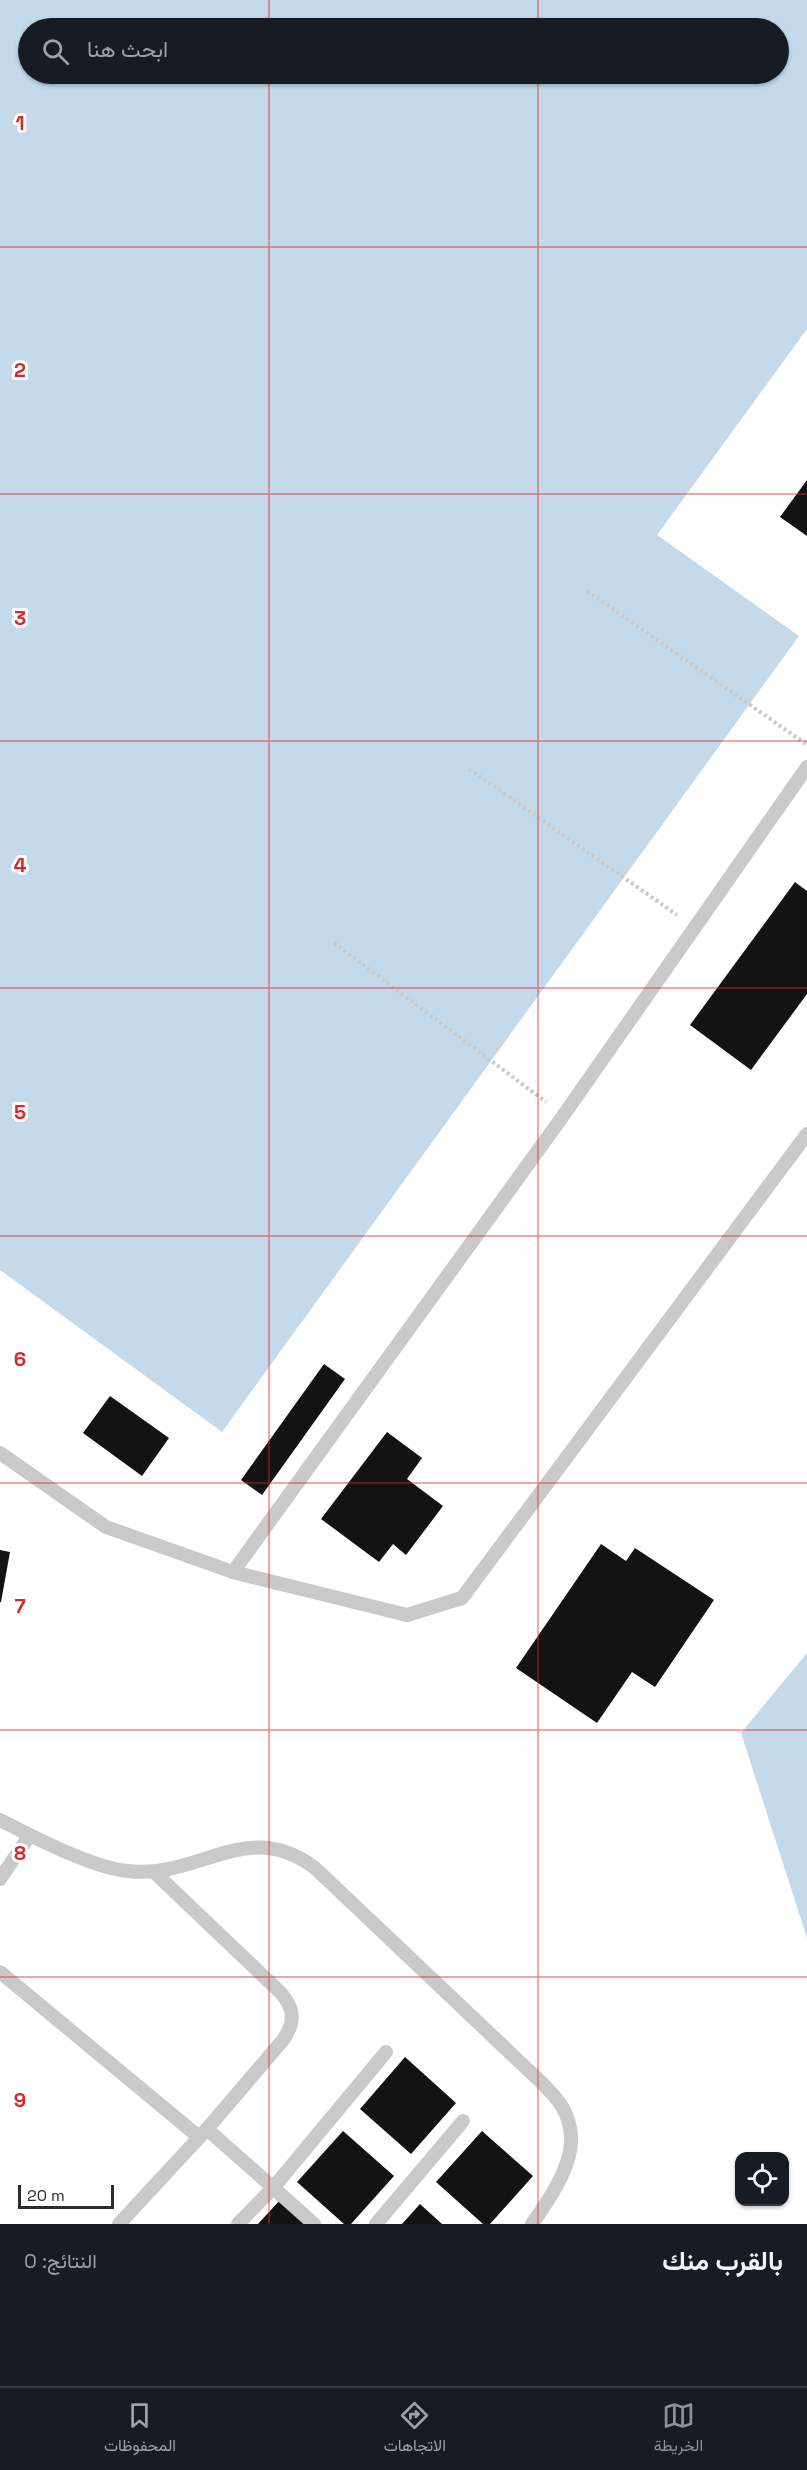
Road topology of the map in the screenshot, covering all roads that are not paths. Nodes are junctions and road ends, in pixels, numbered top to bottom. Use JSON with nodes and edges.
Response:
{"nodes":[{"id":1,"x":807,"y":767,"type":"edge"},
{"id":2,"x":807,"y":1134,"type":"edge"},
{"id":3,"x":0,"y":1453,"type":"edge"},
{"id":4,"x":234,"y":1572,"type":"junction"},
{"id":5,"x":0,"y":1820,"type":"edge"},
{"id":6,"x":30,"y":1835,"type":"junction"},
{"id":7,"x":154,"y":1872,"type":"junction"},
{"id":8,"x":0,"y":1879,"type":"edge"},
{"id":9,"x":0,"y":1972,"type":"edge"},
{"id":10,"x":386,"y":2052,"type":"dead end"},
{"id":11,"x":463,"y":2121,"type":"dead end"},
{"id":12,"x":203,"y":2133,"type":"junction"},
{"id":13,"x":273,"y":2188,"type":"junction"},
{"id":14,"x":119,"y":2224,"type":"edge"},
{"id":15,"x":238,"y":2224,"type":"edge"},
{"id":16,"x":314,"y":2224,"type":"edge"},
{"id":17,"x":376,"y":2224,"type":"edge"},
{"id":18,"x":532,"y":2224,"type":"edge"}],
"edges":[{"from":1,"to":4,"type":"lane"},
{"from":2,"to":4,"type":"lane"},
{"from":3,"to":4,"type":"lane"},
{"from":5,"to":6,"type":"lane"},
{"from":6,"to":7,"type":"lane"},
{"from":6,"to":8,"type":"lane"},
{"from":7,"to":12,"type":"lane"},
{"from":7,"to":18,"type":"lane"},
{"from":9,"to":12,"type":"lane"},
{"from":10,"to":13,"type":"lane"},
{"from":11,"to":17,"type":"lane"},
{"from":12,"to":13,"type":"lane"},
{"from":12,"to":14,"type":"lane"},
{"from":13,"to":15,"type":"lane"},
{"from":13,"to":16,"type":"lane"}]}
